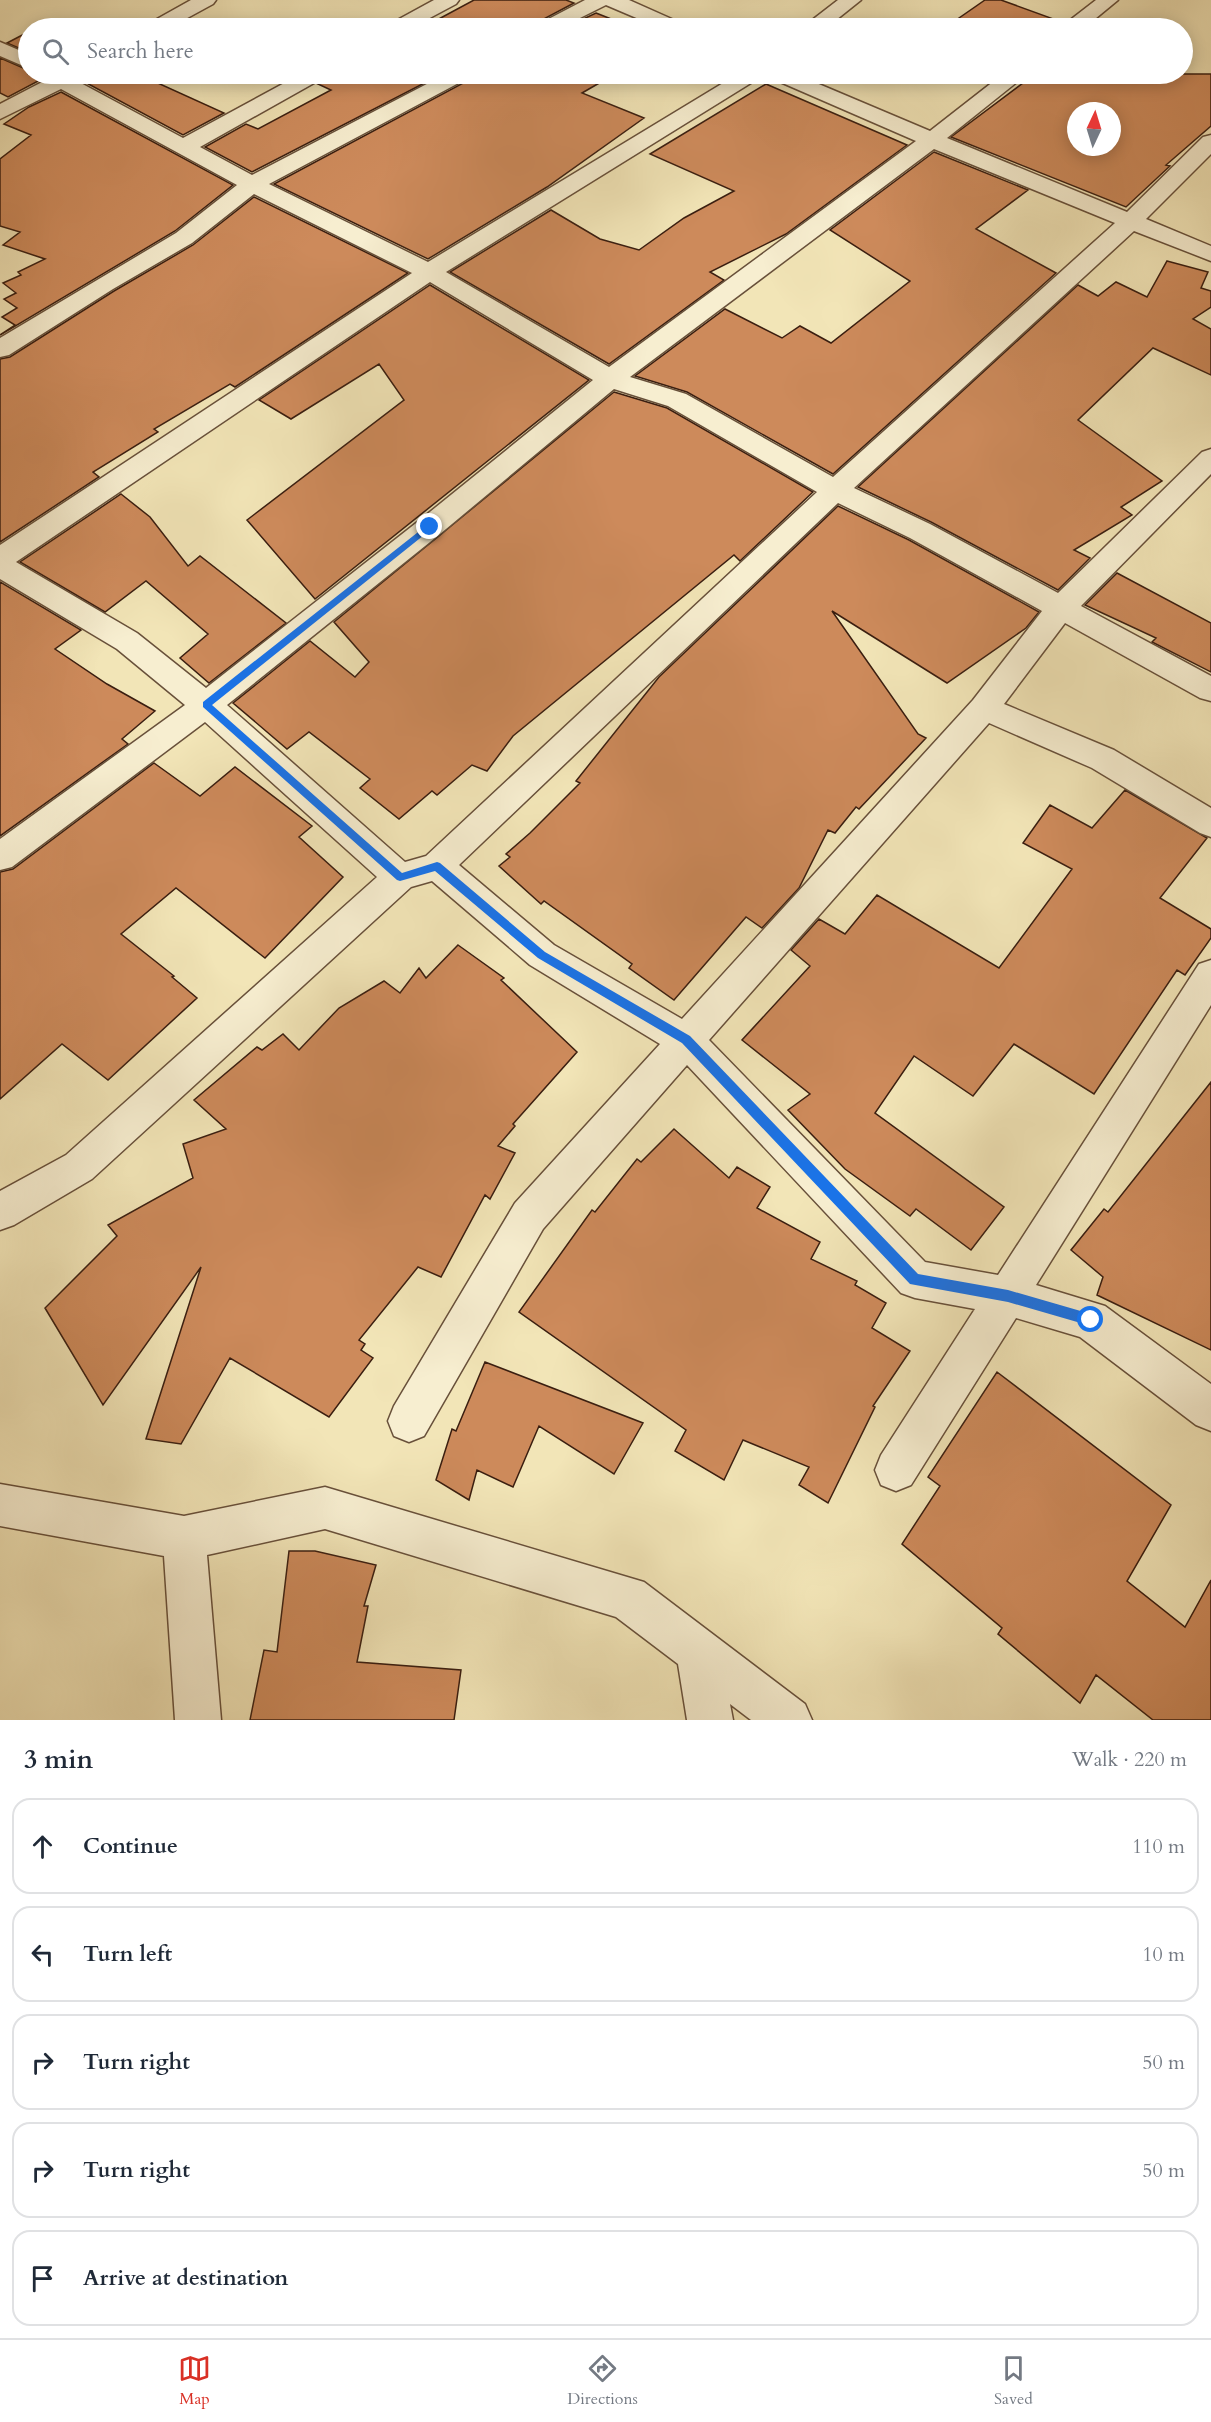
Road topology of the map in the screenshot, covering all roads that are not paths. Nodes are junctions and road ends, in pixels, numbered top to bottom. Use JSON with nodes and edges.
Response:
{"nodes":[{"id":1,"x":206,"y":0,"type":"edge"},
{"id":2,"x":449,"y":0,"type":"edge"},
{"id":3,"x":600,"y":0,"type":"edge"},
{"id":4,"x":612,"y":0,"type":"edge"},
{"id":5,"x":851,"y":0,"type":"edge"},
{"id":6,"x":1108,"y":0,"type":"edge"},
{"id":7,"x":173,"y":18,"type":"edge"},
{"id":8,"x":416,"y":18,"type":"edge"},
{"id":9,"x":565,"y":18,"type":"edge"},
{"id":10,"x":653,"y":18,"type":"edge"},
{"id":11,"x":827,"y":18,"type":"edge"},
{"id":12,"x":1085,"y":18,"type":"edge"},
{"id":13,"x":0,"y":48,"type":"edge"},
{"id":14,"x":18,"y":57,"type":"edge"},
{"id":15,"x":49,"y":84,"type":"edge"},
{"id":16,"x":74,"y":84,"type":"edge"},
{"id":17,"x":298,"y":84,"type":"edge"},
{"id":18,"x":442,"y":84,"type":"edge"},
{"id":19,"x":736,"y":84,"type":"edge"},
{"id":20,"x":801,"y":84,"type":"edge"},
{"id":21,"x":1002,"y":84,"type":"edge"},
{"id":22,"x":0,"y":113,"type":"edge"},
{"id":23,"x":932,"y":140,"type":"junction"},
{"id":24,"x":1211,"y":142,"type":"edge"},
{"id":25,"x":184,"y":147,"type":"junction"},
{"id":26,"x":252,"y":184,"type":"junction"},
{"id":27,"x":1132,"y":220,"type":"junction"},
{"id":28,"x":1211,"y":254,"type":"edge"},
{"id":29,"x":429,"y":272,"type":"junction"},
{"id":30,"x":0,"y":350,"type":"edge"},
{"id":31,"x":610,"y":379,"type":"junction"},
{"id":32,"x":1211,"y":459,"type":"edge"},
{"id":33,"x":835,"y":490,"type":"junction"},
{"id":34,"x":0,"y":559,"type":"edge"},
{"id":35,"x":0,"y":566,"type":"edge"},
{"id":36,"x":1060,"y":609,"type":"junction"},
{"id":37,"x":1211,"y":690,"type":"edge"},
{"id":38,"x":206,"y":705,"type":"junction"},
{"id":39,"x":984,"y":708,"type":"junction"},
{"id":40,"x":1211,"y":824,"type":"edge"},
{"id":41,"x":0,"y":857,"type":"edge"},
{"id":42,"x":437,"y":866,"type":"junction"},
{"id":43,"x":400,"y":877,"type":"junction"},
{"id":44,"x":1211,"y":975,"type":"edge"},
{"id":45,"x":686,"y":1040,"type":"junction"},
{"id":46,"x":0,"y":1212,"type":"edge"},
{"id":47,"x":1008,"y":1296,"type":"junction"},
{"id":48,"x":1211,"y":1410,"type":"edge"},
{"id":49,"x":409,"y":1420,"type":"dead end"},
{"id":50,"x":896,"y":1470,"type":"dead end"},
{"id":51,"x":0,"y":1505,"type":"edge"},
{"id":52,"x":184,"y":1538,"type":"junction"},
{"id":53,"x":699,"y":1651,"type":"junction"},
{"id":54,"x":198,"y":1720,"type":"edge"},
{"id":55,"x":710,"y":1720,"type":"edge"},
{"id":56,"x":789,"y":1720,"type":"edge"}],
"edges":[{"from":1,"to":7,"type":"street"},
{"from":2,"to":8,"type":"street"},
{"from":3,"to":9,"type":"street"},
{"from":4,"to":10,"type":"street"},
{"from":5,"to":11,"type":"street"},
{"from":6,"to":12,"type":"street"},
{"from":13,"to":14,"type":"street"},
{"from":15,"to":22,"type":"street"},
{"from":16,"to":25,"type":"street"},
{"from":17,"to":25,"type":"street"},
{"from":18,"to":26,"type":"street"},
{"from":19,"to":29,"type":"street"},
{"from":20,"to":23,"type":"street"},
{"from":21,"to":23,"type":"street"},
{"from":23,"to":27,"type":"street"},
{"from":23,"to":31,"type":"street"},
{"from":24,"to":27,"type":"street"},
{"from":25,"to":26,"type":"street"},
{"from":26,"to":29,"type":"street"},
{"from":26,"to":30,"type":"street"},
{"from":27,"to":28,"type":"street"},
{"from":27,"to":33,"type":"street"},
{"from":29,"to":31,"type":"street"},
{"from":29,"to":34,"type":"street"},
{"from":31,"to":33,"type":"street"},
{"from":31,"to":38,"type":"street"},
{"from":32,"to":36,"type":"street"},
{"from":33,"to":36,"type":"street"},
{"from":33,"to":42,"type":"street"},
{"from":35,"to":38,"type":"street"},
{"from":36,"to":37,"type":"street"},
{"from":36,"to":39,"type":"street"},
{"from":38,"to":41,"type":"street"},
{"from":38,"to":43,"type":"street"},
{"from":39,"to":40,"type":"street"},
{"from":39,"to":45,"type":"street"},
{"from":42,"to":43,"type":"street"},
{"from":42,"to":45,"type":"street"},
{"from":43,"to":46,"type":"street"},
{"from":44,"to":47,"type":"street"},
{"from":45,"to":47,"type":"street"},
{"from":45,"to":49,"type":"street"},
{"from":47,"to":48,"type":"street"},
{"from":47,"to":50,"type":"street"},
{"from":51,"to":52,"type":"street"},
{"from":52,"to":53,"type":"street"},
{"from":52,"to":54,"type":"street"},
{"from":53,"to":55,"type":"street"},
{"from":53,"to":56,"type":"street"}]}
